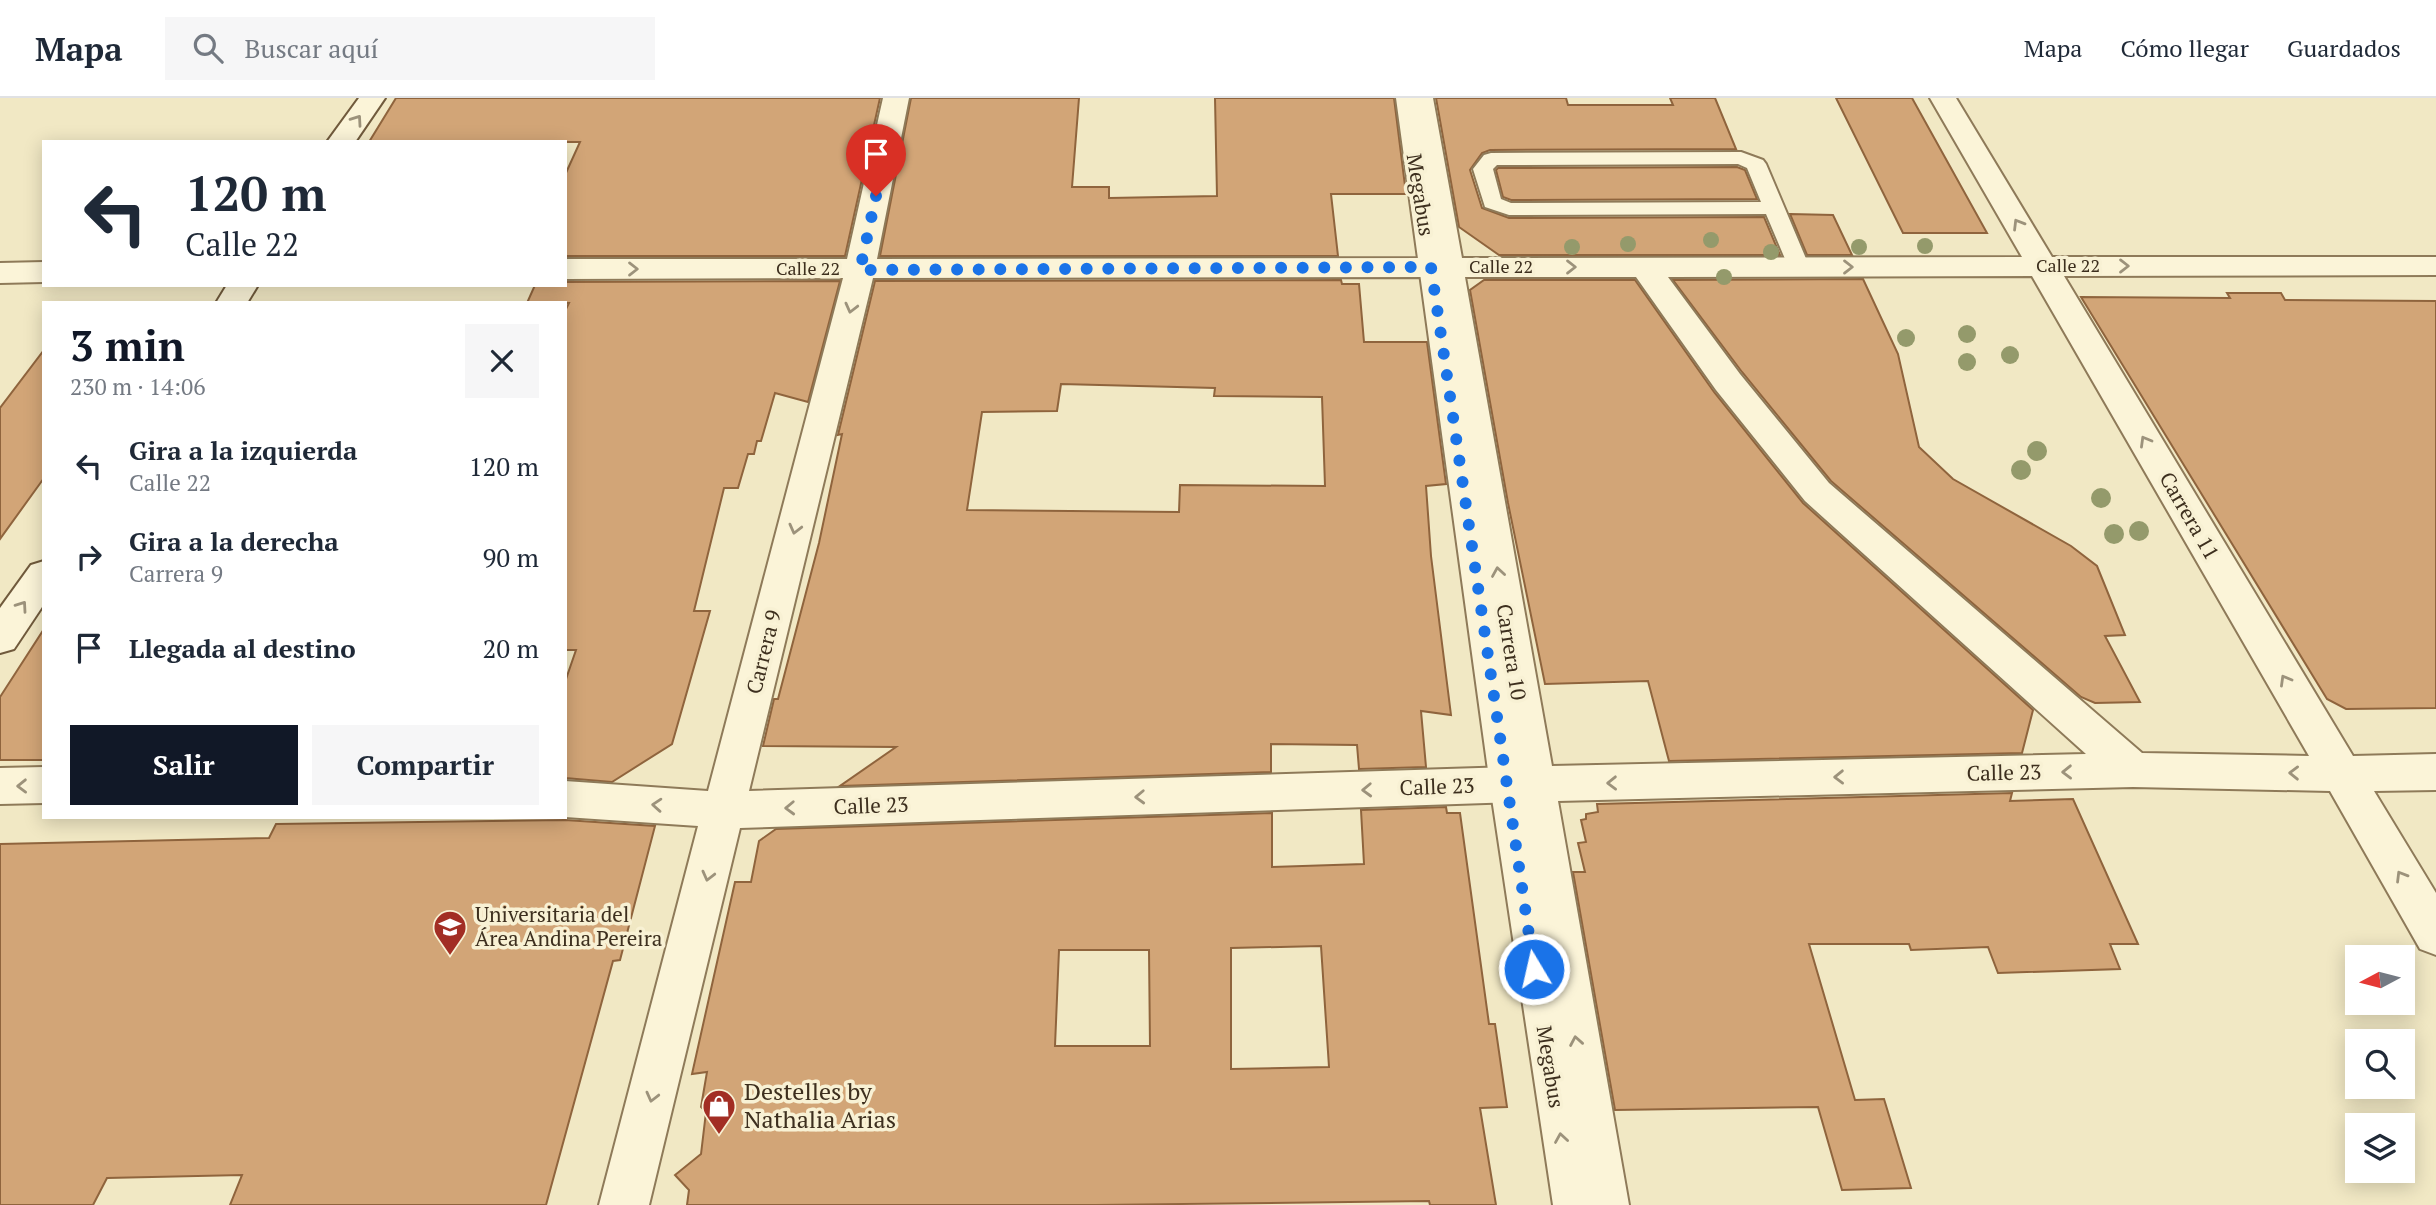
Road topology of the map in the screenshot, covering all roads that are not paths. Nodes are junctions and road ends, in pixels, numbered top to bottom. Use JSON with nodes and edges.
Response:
{"nodes":[{"id":1,"x":372,"y":98,"type":"edge"},
{"id":2,"x":896,"y":98,"type":"edge"},
{"id":3,"x":1406,"y":98,"type":"edge"},
{"id":4,"x":1420,"y":98,"type":"edge"},
{"id":5,"x":1943,"y":98,"type":"edge"},
{"id":6,"x":342,"y":140,"type":"edge"},
{"id":7,"x":1774,"y":208,"type":"junction"},
{"id":8,"x":2043,"y":266,"type":"junction"},
{"id":9,"x":2436,"y":266,"type":"edge"},
{"id":10,"x":1440,"y":267,"type":"junction"},
{"id":11,"x":1644,"y":267,"type":"junction"},
{"id":12,"x":1799,"y":268,"type":"junction"},
{"id":13,"x":567,"y":269,"type":"edge"},
{"id":14,"x":860,"y":270,"type":"junction"},
{"id":15,"x":42,"y":272,"type":"edge"},
{"id":16,"x":0,"y":273,"type":"edge"},
{"id":17,"x":42,"y":578,"type":"edge"},
{"id":18,"x":0,"y":638,"type":"edge"},
{"id":19,"x":2133,"y":770,"type":"junction"},
{"id":20,"x":2436,"y":772,"type":"edge"},
{"id":21,"x":2340,"y":774,"type":"junction"},
{"id":22,"x":42,"y":785,"type":"edge"},
{"id":23,"x":1519,"y":785,"type":"junction"},
{"id":24,"x":0,"y":786,"type":"edge"},
{"id":25,"x":567,"y":799,"type":"edge"},
{"id":26,"x":725,"y":810,"type":"junction"},
{"id":27,"x":2436,"y":934,"type":"edge"},
{"id":28,"x":624,"y":1205,"type":"edge"},
{"id":29,"x":1571,"y":1205,"type":"edge"},
{"id":30,"x":1604,"y":1205,"type":"edge"}],
"edges":[{"from":6,"to":1,"type":"street","one_way":true},
{"from":2,"to":14,"type":"street","name":"Carrera 9"},
{"from":3,"to":10,"type":"lane","name":"Megabus"},
{"from":4,"to":10,"type":"street","name":"Carrera 10"},
{"from":8,"to":5,"type":"street","name":"Carrera 11","one_way":true},
{"from":7,"to":7,"type":"lane"},
{"from":7,"to":12,"type":"lane"},
{"from":8,"to":9,"type":"street","name":"Calle 22","one_way":true},
{"from":12,"to":8,"type":"street","name":"Calle 22","one_way":true},
{"from":21,"to":8,"type":"street","name":"Carrera 11","one_way":true},
{"from":10,"to":11,"type":"street","name":"Calle 22","one_way":true},
{"from":10,"to":14,"type":"street","name":"Calle 22"},
{"from":23,"to":10,"type":"street","name":"Carrera 10","one_way":true},
{"from":11,"to":12,"type":"street","name":"Calle 22"},
{"from":11,"to":19,"type":"street"},
{"from":13,"to":14,"type":"street","name":"Calle 22","one_way":true},
{"from":14,"to":26,"type":"street","name":"Carrera 9","one_way":true},
{"from":15,"to":16,"type":"street"},
{"from":18,"to":17,"type":"street","one_way":true},
{"from":21,"to":19,"type":"street","name":"Calle 23","one_way":true},
{"from":19,"to":23,"type":"street","name":"Calle 23","one_way":true},
{"from":20,"to":21,"type":"street","name":"Calle 23"},
{"from":27,"to":21,"type":"street","name":"Carrera 11","one_way":true},
{"from":22,"to":24,"type":"street","one_way":true},
{"from":23,"to":26,"type":"street","name":"Calle 23","one_way":true},
{"from":29,"to":23,"type":"lane","name":"Megabus","one_way":true},
{"from":30,"to":23,"type":"street","name":"Carrera 10","one_way":true},
{"from":26,"to":25,"type":"street","name":"Calle 23","one_way":true},
{"from":26,"to":28,"type":"street","name":"Carrera 9","one_way":true}]}
